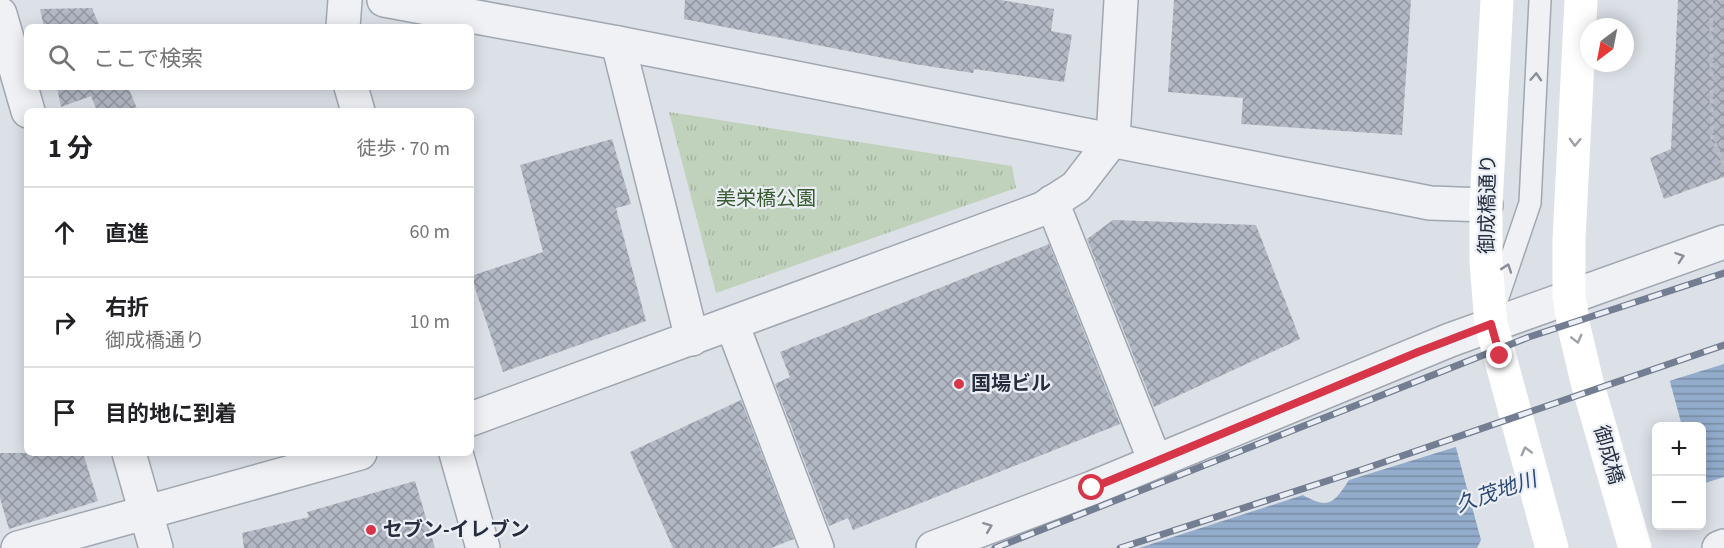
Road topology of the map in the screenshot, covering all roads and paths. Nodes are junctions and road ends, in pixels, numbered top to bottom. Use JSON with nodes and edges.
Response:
{"nodes":[{"id":1,"x":345,"y":0,"type":"edge"},
{"id":2,"x":384,"y":0,"type":"edge"},
{"id":3,"x":1121,"y":0,"type":"edge"},
{"id":4,"x":1497,"y":0,"type":"edge"},
{"id":5,"x":1540,"y":0,"type":"edge"},
{"id":6,"x":1581,"y":0,"type":"edge"},
{"id":7,"x":1711,"y":0,"type":"edge"},
{"id":8,"x":0,"y":14,"type":"edge"},
{"id":9,"x":343,"y":24,"type":"edge"},
{"id":10,"x":618,"y":43,"type":"junction"},
{"id":11,"x":352,"y":90,"type":"edge"},
{"id":12,"x":27,"y":108,"type":"edge"},
{"id":13,"x":357,"y":108,"type":"edge"},
{"id":14,"x":1113,"y":139,"type":"junction"},
{"id":15,"x":1723,"y":164,"type":"edge"},
{"id":16,"x":1052,"y":202,"type":"junction"},
{"id":17,"x":1486,"y":205,"type":"junction"},
{"id":18,"x":1724,"y":242,"type":"edge"},
{"id":19,"x":1569,"y":296,"type":"junction"},
{"id":20,"x":732,"y":324,"type":"junction"},
{"id":21,"x":1491,"y":324,"type":"junction"},
{"id":22,"x":692,"y":339,"type":"junction"},
{"id":23,"x":474,"y":418,"type":"edge"},
{"id":24,"x":130,"y":456,"type":"edge"},
{"id":25,"x":349,"y":456,"type":"edge"},
{"id":26,"x":457,"y":456,"type":"edge"},
{"id":27,"x":1155,"y":461,"type":"junction"},
{"id":28,"x":146,"y":511,"type":"junction"},
{"id":29,"x":1632,"y":537,"type":"edge"},
{"id":30,"x":1724,"y":546,"type":"edge"},
{"id":31,"x":18,"y":548,"type":"edge"},
{"id":32,"x":156,"y":548,"type":"edge"},
{"id":33,"x":483,"y":548,"type":"edge"},
{"id":34,"x":817,"y":548,"type":"edge"},
{"id":35,"x":933,"y":548,"type":"edge"},
{"id":36,"x":1552,"y":548,"type":"edge"},
{"id":37,"x":1719,"y":548,"type":"edge"}],
"edges":[{"from":1,"to":9,"type":"street"},
{"from":2,"to":10,"type":"street"},
{"from":3,"to":14,"type":"street"},
{"from":4,"to":17,"type":"main road","name":"御成橋通り"},
{"from":21,"to":5,"type":"lane","one_way":true},
{"from":6,"to":19,"type":"main road","one_way":true},
{"from":7,"to":15,"type":"path"},
{"from":8,"to":12,"type":"street"},
{"from":10,"to":14,"type":"street"},
{"from":10,"to":22,"type":"street"},
{"from":11,"to":13,"type":"street"},
{"from":14,"to":16,"type":"street"},
{"from":14,"to":17,"type":"street"},
{"from":16,"to":20,"type":"street"},
{"from":16,"to":27,"type":"street"},
{"from":17,"to":21,"type":"main road","name":"御成橋通り"},
{"from":19,"to":18,"type":"street","one_way":true},
{"from":19,"to":21,"type":"street"},
{"from":19,"to":29,"type":"main road","name":"御成橋","one_way":true},
{"from":20,"to":22,"type":"street"},
{"from":20,"to":34,"type":"street"},
{"from":21,"to":27,"type":"street"},
{"from":36,"to":21,"type":"main road","name":"御成橋通り","one_way":true},
{"from":22,"to":23,"type":"street"},
{"from":24,"to":28,"type":"street"},
{"from":25,"to":28,"type":"street"},
{"from":26,"to":33,"type":"street"},
{"from":35,"to":27,"type":"street","one_way":true},
{"from":28,"to":31,"type":"street"},
{"from":28,"to":32,"type":"street"},
{"from":30,"to":37,"type":"street"}]}
